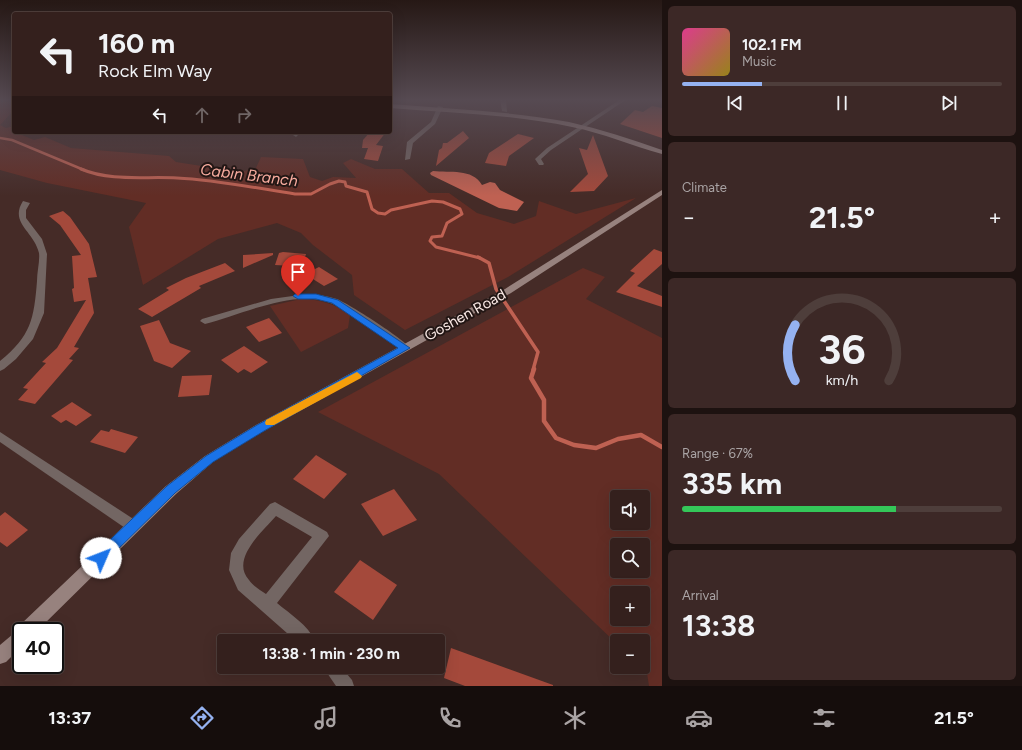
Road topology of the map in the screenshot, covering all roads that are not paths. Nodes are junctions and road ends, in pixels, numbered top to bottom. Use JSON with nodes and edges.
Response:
{"nodes":[{"id":1,"x":423,"y":131,"type":"edge"},
{"id":2,"x":575,"y":131,"type":"edge"},
{"id":3,"x":602,"y":131,"type":"edge"},
{"id":4,"x":606,"y":131,"type":"edge"},
{"id":5,"x":662,"y":146,"type":"edge"},
{"id":6,"x":662,"y":152,"type":"edge"},
{"id":7,"x":407,"y":159,"type":"dead end"},
{"id":8,"x":540,"y":164,"type":"dead end"},
{"id":9,"x":662,"y":192,"type":"edge"},
{"id":10,"x":26,"y":203,"type":"dead end"},
{"id":11,"x":205,"y":321,"type":"dead end"},
{"id":12,"x":405,"y":348,"type":"junction"},
{"id":13,"x":0,"y":366,"type":"edge"},
{"id":14,"x":0,"y":436,"type":"edge"},
{"id":15,"x":133,"y":526,"type":"junction"},
{"id":16,"x":267,"y":604,"type":"junction"},
{"id":17,"x":35,"y":622,"type":"edge"},
{"id":18,"x":301,"y":634,"type":"edge"},
{"id":19,"x":12,"y":645,"type":"edge"},
{"id":20,"x":0,"y":656,"type":"edge"},
{"id":21,"x":337,"y":674,"type":"edge"},
{"id":22,"x":346,"y":686,"type":"edge"}],
"edges":[{"from":1,"to":7,"type":"street"},
{"from":2,"to":8,"type":"street"},
{"from":3,"to":6,"type":"street"},
{"from":4,"to":5,"type":"street"},
{"from":9,"to":12,"type":"street","name":"Goshen Road"},
{"from":10,"to":13,"type":"street"},
{"from":11,"to":12,"type":"street"},
{"from":12,"to":15,"type":"street","name":"Goshen Road"},
{"from":14,"to":15,"type":"street"},
{"from":15,"to":17,"type":"street","name":"Goshen Road"},
{"from":16,"to":16,"type":"street"},
{"from":16,"to":18,"type":"street"},
{"from":19,"to":20,"type":"street"},
{"from":21,"to":22,"type":"street"}]}
